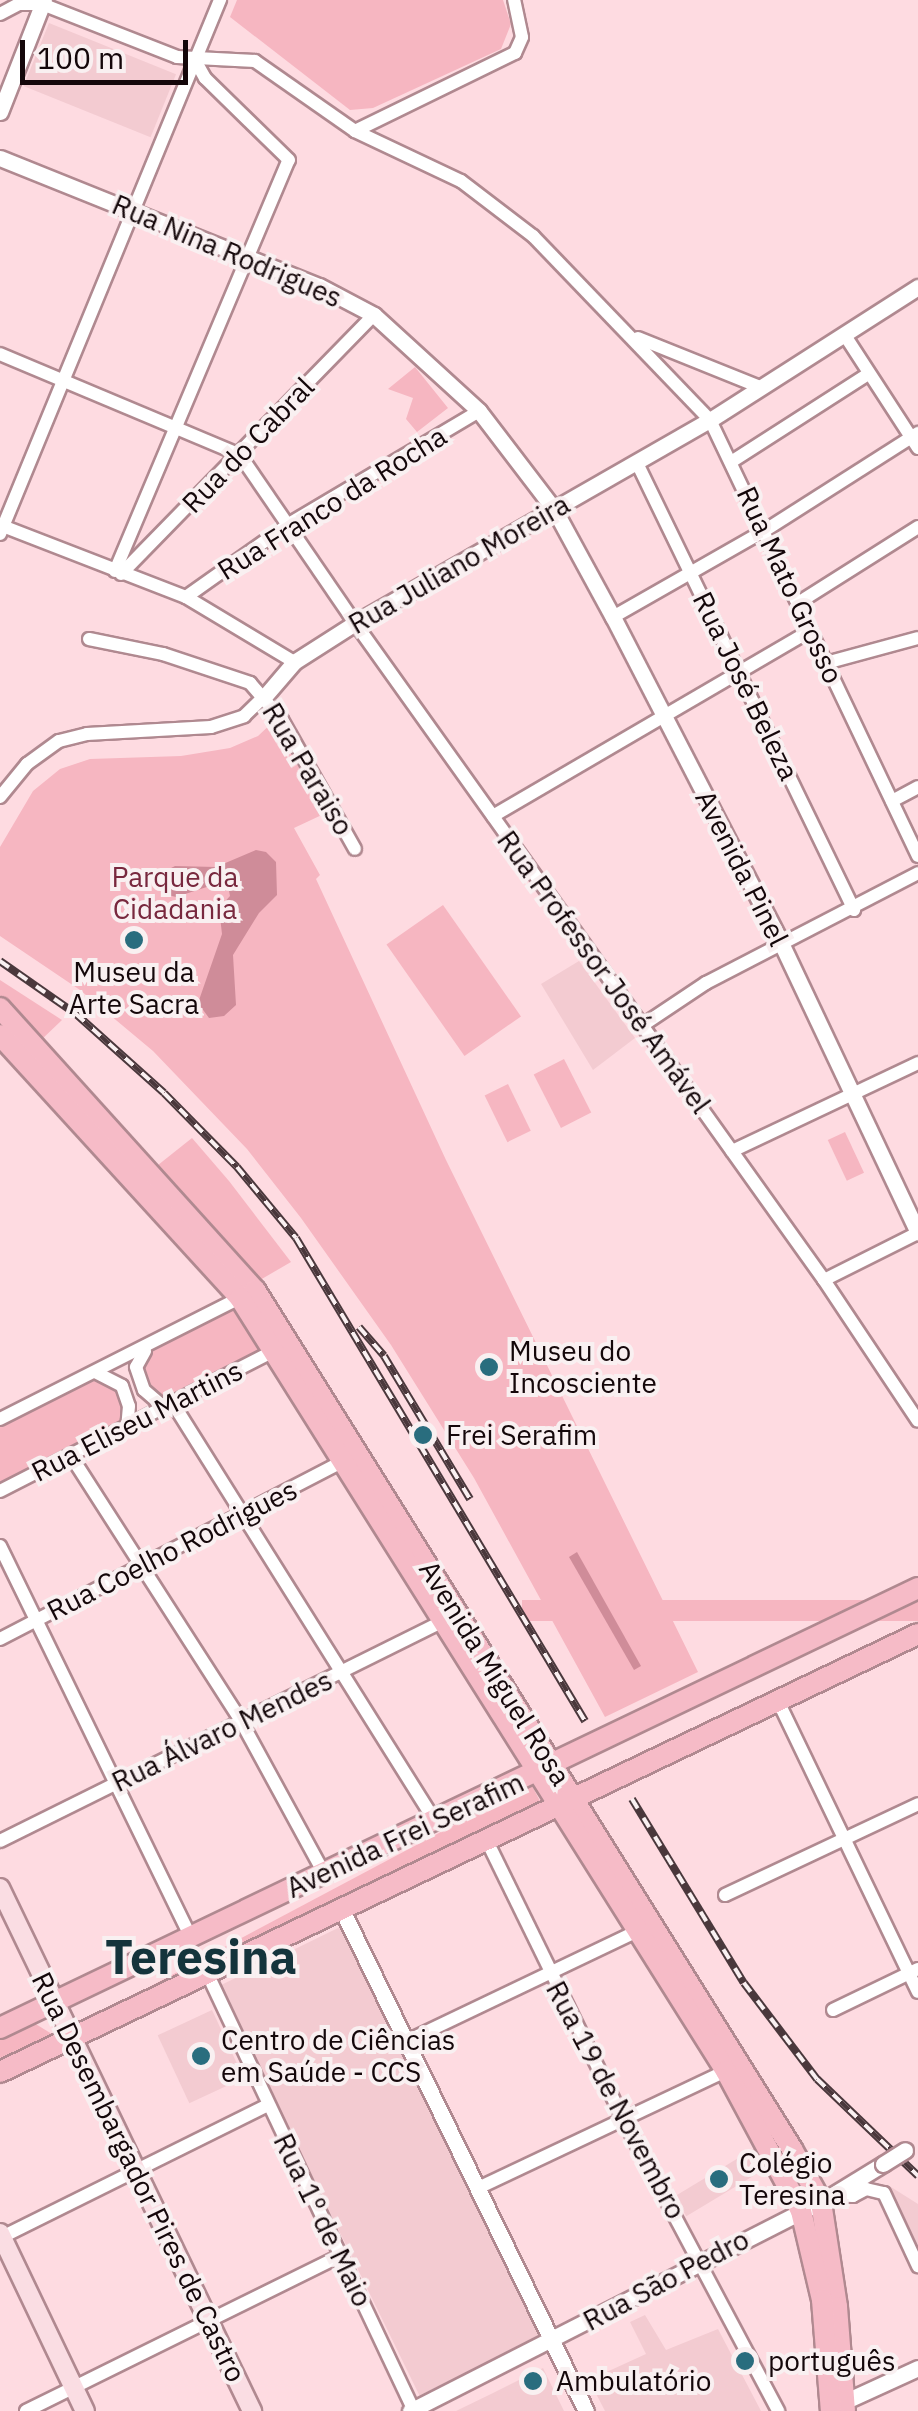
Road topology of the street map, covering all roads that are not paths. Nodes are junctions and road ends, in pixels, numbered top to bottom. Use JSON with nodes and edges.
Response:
{"nodes":[{"id":1,"x":220,"y":0,"type":"edge"},
{"id":2,"x":514,"y":0,"type":"edge"},
{"id":3,"x":43,"y":2,"type":"edge"},
{"id":4,"x":0,"y":14,"type":"edge"},
{"id":5,"x":196,"y":60,"type":"junction"},
{"id":6,"x":0,"y":112,"type":"edge"},
{"id":7,"x":375,"y":119,"type":"junction"},
{"id":8,"x":355,"y":131,"type":"junction"},
{"id":9,"x":384,"y":147,"type":"junction"},
{"id":10,"x":0,"y":158,"type":"edge"},
{"id":11,"x":134,"y":212,"type":"junction"},
{"id":12,"x":246,"y":258,"type":"junction"},
{"id":13,"x":916,"y":294,"type":"edge"},
{"id":14,"x":374,"y":314,"type":"junction"},
{"id":15,"x":632,"y":334,"type":"junction"},
{"id":16,"x":844,"y":334,"type":"junction"},
{"id":17,"x":0,"y":354,"type":"edge"},
{"id":18,"x":676,"y":356,"type":"junction"},
{"id":19,"x":664,"y":368,"type":"junction"},
{"id":20,"x":868,"y":374,"type":"junction"},
{"id":21,"x":64,"y":378,"type":"junction"},
{"id":22,"x":760,"y":386,"type":"junction"},
{"id":23,"x":479,"y":411,"type":"junction"},
{"id":24,"x":710,"y":420,"type":"junction"},
{"id":25,"x":180,"y":427,"type":"junction"},
{"id":26,"x":916,"y":440,"type":"edge"},
{"id":27,"x":240,"y":455,"type":"junction"},
{"id":28,"x":731,"y":462,"type":"junction"},
{"id":29,"x":637,"y":463,"type":"junction"},
{"id":30,"x":554,"y":510,"type":"junction"},
{"id":31,"x":289,"y":524,"type":"junction"},
{"id":32,"x":918,"y":528,"type":"edge"},
{"id":33,"x":1,"y":529,"type":"edge"},
{"id":34,"x":764,"y":531,"type":"junction"},
{"id":35,"x":118,"y":572,"type":"junction"},
{"id":36,"x":691,"y":572,"type":"junction"},
{"id":37,"x":186,"y":598,"type":"junction"},
{"id":38,"x":798,"y":603,"type":"junction"},
{"id":39,"x":613,"y":617,"type":"junction"},
{"id":40,"x":354,"y":624,"type":"junction"},
{"id":41,"x":811,"y":630,"type":"junction"},
{"id":42,"x":918,"y":638,"type":"edge"},
{"id":43,"x":88,"y":639,"type":"dead end"},
{"id":44,"x":294,"y":662,"type":"junction"},
{"id":45,"x":826,"y":663,"type":"junction"},
{"id":46,"x":738,"y":670,"type":"junction"},
{"id":47,"x":265,"y":696,"type":"junction"},
{"id":48,"x":663,"y":716,"type":"junction"},
{"id":49,"x":918,"y":786,"type":"edge"},
{"id":50,"x":0,"y":796,"type":"edge"},
{"id":51,"x":892,"y":801,"type":"junction"},
{"id":52,"x":493,"y":816,"type":"junction"},
{"id":53,"x":355,"y":848,"type":"dead end"},
{"id":54,"x":918,"y":856,"type":"edge"},
{"id":55,"x":918,"y":874,"type":"edge"},
{"id":56,"x":854,"y":910,"type":"junction"},
{"id":57,"x":782,"y":946,"type":"junction"},
{"id":58,"x":0,"y":1009,"type":"edge"},
{"id":59,"x":643,"y":1025,"type":"junction"},
{"id":60,"x":0,"y":1034,"type":"edge"},
{"id":61,"x":36,"y":1062,"type":"junction"},
{"id":62,"x":918,"y":1063,"type":"edge"},
{"id":63,"x":851,"y":1095,"type":"junction"},
{"id":64,"x":732,"y":1151,"type":"junction"},
{"id":65,"x":918,"y":1233,"type":"edge"},
{"id":66,"x":824,"y":1280,"type":"junction"},
{"id":67,"x":248,"y":1294,"type":"junction"},
{"id":68,"x":150,"y":1345,"type":"junction"},
{"id":69,"x":281,"y":1347,"type":"junction"},
{"id":70,"x":96,"y":1372,"type":"junction"},
{"id":71,"x":174,"y":1405,"type":"junction"},
{"id":72,"x":916,"y":1412,"type":"edge"},
{"id":73,"x":0,"y":1419,"type":"edge"},
{"id":74,"x":127,"y":1428,"type":"junction"},
{"id":75,"x":71,"y":1456,"type":"junction"},
{"id":76,"x":342,"y":1461,"type":"junction"},
{"id":77,"x":0,"y":1491,"type":"edge"},
{"id":78,"x":244,"y":1515,"type":"junction"},
{"id":79,"x":0,"y":1546,"type":"edge"},
{"id":80,"x":143,"y":1566,"type":"junction"},
{"id":81,"x":918,"y":1588,"type":"edge"},
{"id":82,"x":36,"y":1621,"type":"junction"},
{"id":83,"x":444,"y":1621,"type":"junction"},
{"id":84,"x":918,"y":1634,"type":"edge"},
{"id":85,"x":0,"y":1639,"type":"edge"},
{"id":86,"x":340,"y":1674,"type":"junction"},
{"id":87,"x":777,"y":1700,"type":"junction"},
{"id":88,"x":241,"y":1722,"type":"junction"},
{"id":89,"x":526,"y":1722,"type":"junction"},
{"id":90,"x":596,"y":1743,"type":"junction"},
{"id":91,"x":545,"y":1768,"type":"junction"},
{"id":92,"x":116,"y":1781,"type":"junction"},
{"id":93,"x":565,"y":1801,"type":"junction"},
{"id":94,"x":918,"y":1804,"type":"edge"},
{"id":95,"x":434,"y":1819,"type":"junction"},
{"id":96,"x":844,"y":1838,"type":"junction"},
{"id":97,"x":486,"y":1839,"type":"junction"},
{"id":98,"x":0,"y":1841,"type":"edge"},
{"id":99,"x":324,"y":1873,"type":"junction"},
{"id":100,"x":0,"y":1888,"type":"edge"},
{"id":101,"x":725,"y":1895,"type":"dead end"},
{"id":102,"x":342,"y":1910,"type":"junction"},
{"id":103,"x":638,"y":1930,"type":"junction"},
{"id":104,"x":192,"y":1938,"type":"junction"},
{"id":105,"x":914,"y":1971,"type":"edge"},
{"id":106,"x":550,"y":1973,"type":"junction"},
{"id":107,"x":208,"y":1976,"type":"junction"},
{"id":108,"x":918,"y":1992,"type":"edge"},
{"id":109,"x":56,"y":2003,"type":"junction"},
{"id":110,"x":833,"y":2010,"type":"dead end"},
{"id":111,"x":0,"y":2028,"type":"edge"},
{"id":112,"x":73,"y":2037,"type":"junction"},
{"id":113,"x":407,"y":2041,"type":"junction"},
{"id":114,"x":726,"y":2071,"type":"junction"},
{"id":115,"x":0,"y":2072,"type":"edge"},
{"id":116,"x":268,"y":2105,"type":"junction"},
{"id":117,"x":622,"y":2119,"type":"junction"},
{"id":118,"x":912,"y":2146,"type":"edge"},
{"id":119,"x":135,"y":2170,"type":"junction"},
{"id":120,"x":478,"y":2188,"type":"junction"},
{"id":121,"x":818,"y":2203,"type":"junction"},
{"id":122,"x":1,"y":2236,"type":"edge"},
{"id":123,"x":340,"y":2255,"type":"junction"},
{"id":124,"x":701,"y":2260,"type":"junction"},
{"id":125,"x":918,"y":2266,"type":"edge"},
{"id":126,"x":210,"y":2321,"type":"junction"},
{"id":127,"x":551,"y":2341,"type":"junction"},
{"id":128,"x":918,"y":2368,"type":"edge"},
{"id":129,"x":73,"y":2387,"type":"junction"},
{"id":130,"x":835,"y":2409,"type":"edge"},
{"id":131,"x":412,"y":2410,"type":"edge"},
{"id":132,"x":26,"y":2411,"type":"edge"},
{"id":133,"x":85,"y":2411,"type":"edge"},
{"id":134,"x":252,"y":2411,"type":"edge"},
{"id":135,"x":586,"y":2411,"type":"edge"},
{"id":136,"x":778,"y":2411,"type":"edge"}],
"edges":[{"from":1,"to":5,"type":"street"},
{"from":2,"to":7,"type":"street"},
{"from":3,"to":4,"type":"street"},
{"from":3,"to":5,"type":"street"},
{"from":3,"to":6,"type":"street"},
{"from":5,"to":8,"type":"street","name":"Rua Mato Grosso"},
{"from":5,"to":11,"type":"street"},
{"from":5,"to":12,"type":"street"},
{"from":7,"to":8,"type":"street"},
{"from":7,"to":9,"type":"street"},
{"from":8,"to":9,"type":"street","name":"Rua Mato Grosso"},
{"from":9,"to":15,"type":"street","name":"Rua Mato Grosso"},
{"from":10,"to":11,"type":"street","name":"Rua Nina Rodrigues"},
{"from":11,"to":12,"type":"street","name":"Rua Nina Rodrigues"},
{"from":11,"to":21,"type":"street"},
{"from":12,"to":14,"type":"street","name":"Rua Nina Rodrigues"},
{"from":12,"to":25,"type":"street"},
{"from":13,"to":16,"type":"street","name":"Rua Juliano Moreira"},
{"from":14,"to":23,"type":"street","name":"Rua Nina Rodrigues"},
{"from":14,"to":27,"type":"street","name":"Rua do Cabral"},
{"from":15,"to":18,"type":"street","name":"Rua Mato Grosso"},
{"from":15,"to":19,"type":"street","name":"Rua Mato Grosso"},
{"from":16,"to":20,"type":"street"},
{"from":16,"to":22,"type":"street","name":"Rua Juliano Moreira"},
{"from":17,"to":21,"type":"street"},
{"from":18,"to":19,"type":"street"},
{"from":18,"to":22,"type":"street","name":"Rua Mato Grosso"},
{"from":19,"to":24,"type":"street","name":"Rua Mato Grosso"},
{"from":20,"to":26,"type":"street"},
{"from":20,"to":28,"type":"street"},
{"from":21,"to":25,"type":"street"},
{"from":21,"to":33,"type":"street"},
{"from":22,"to":24,"type":"street","name":"Rua Juliano Moreira"},
{"from":23,"to":30,"type":"street","name":"Rua Nina Rodrigues"},
{"from":23,"to":31,"type":"street","name":"Rua Franco da Rocha"},
{"from":24,"to":28,"type":"street","name":"Rua Mato Grosso"},
{"from":24,"to":29,"type":"street","name":"Rua Juliano Moreira"},
{"from":25,"to":27,"type":"street"},
{"from":25,"to":35,"type":"street"},
{"from":26,"to":34,"type":"street"},
{"from":27,"to":31,"type":"street","name":"Rua Professor José Amável"},
{"from":27,"to":35,"type":"street","name":"Rua do Cabral"},
{"from":28,"to":34,"type":"street","name":"Rua Mato Grosso"},
{"from":29,"to":30,"type":"street","name":"Rua Juliano Moreira"},
{"from":29,"to":36,"type":"street","name":"Rua José Beleza"},
{"from":30,"to":39,"type":"street","name":"Avenida Pinel"},
{"from":30,"to":40,"type":"street","name":"Rua Juliano Moreira"},
{"from":31,"to":37,"type":"street","name":"Rua Franco da Rocha"},
{"from":31,"to":40,"type":"street","name":"Rua Professor José Amável"},
{"from":32,"to":38,"type":"street"},
{"from":33,"to":35,"type":"street"},
{"from":34,"to":36,"type":"street"},
{"from":34,"to":38,"type":"street","name":"Rua Mato Grosso"},
{"from":35,"to":37,"type":"street"},
{"from":36,"to":39,"type":"street"},
{"from":36,"to":46,"type":"street","name":"Rua José Beleza"},
{"from":37,"to":44,"type":"street"},
{"from":38,"to":41,"type":"street","name":"Rua Mato Grosso"},
{"from":39,"to":48,"type":"street","name":"Avenida Pinel"},
{"from":40,"to":44,"type":"street","name":"Rua Juliano Moreira"},
{"from":40,"to":52,"type":"street","name":"Rua Professor José Amável"},
{"from":41,"to":45,"type":"street","name":"Rua Mato Grosso"},
{"from":41,"to":46,"type":"street"},
{"from":42,"to":45,"type":"street"},
{"from":43,"to":47,"type":"street","name":"Rua Paraiso"},
{"from":44,"to":47,"type":"street","name":"Rua Juliano Moreira"},
{"from":45,"to":51,"type":"street","name":"Rua Mato Grosso"},
{"from":46,"to":48,"type":"street"},
{"from":46,"to":56,"type":"street","name":"Rua José Beleza"},
{"from":47,"to":50,"type":"street","name":"Rua Juliano Moreira"},
{"from":47,"to":53,"type":"street","name":"Rua Paraiso"},
{"from":48,"to":52,"type":"street"},
{"from":48,"to":57,"type":"street","name":"Avenida Pinel"},
{"from":49,"to":51,"type":"street"},
{"from":51,"to":54,"type":"street","name":"Rua Mato Grosso"},
{"from":52,"to":59,"type":"street","name":"Rua Professor José Amável"},
{"from":55,"to":56,"type":"street"},
{"from":56,"to":57,"type":"street"},
{"from":57,"to":59,"type":"street"},
{"from":57,"to":63,"type":"street","name":"Avenida Pinel"},
{"from":58,"to":61,"type":"main road","name":"Avenida Miguel Rosa"},
{"from":59,"to":64,"type":"street","name":"Rua Professor José Amável"},
{"from":60,"to":61,"type":"main road","name":"Avenida Miguel Rosa"},
{"from":61,"to":67,"type":"main road","name":"Avenida Miguel Rosa"},
{"from":62,"to":63,"type":"street"},
{"from":63,"to":64,"type":"street"},
{"from":63,"to":65,"type":"street","name":"Avenida Pinel"},
{"from":64,"to":66,"type":"street","name":"Rua Professor José Amável"},
{"from":65,"to":66,"type":"street"},
{"from":66,"to":72,"type":"street","name":"Rua Professor José Amável"},
{"from":67,"to":68,"type":"street"},
{"from":67,"to":69,"type":"main road","name":"Avenida Miguel Rosa"},
{"from":68,"to":70,"type":"street"},
{"from":68,"to":71,"type":"street"},
{"from":69,"to":71,"type":"street","name":"Rua Eliseu Martins"},
{"from":69,"to":76,"type":"main road","name":"Avenida Miguel Rosa"},
{"from":69,"to":89,"type":"main road","name":"Avenida Miguel Rosa"},
{"from":70,"to":73,"type":"street"},
{"from":70,"to":74,"type":"street"},
{"from":71,"to":74,"type":"street","name":"Rua Eliseu Martins"},
{"from":71,"to":78,"type":"street"},
{"from":74,"to":75,"type":"street","name":"Rua Eliseu Martins"},
{"from":75,"to":77,"type":"street","name":"Rua Eliseu Martins"},
{"from":75,"to":80,"type":"street"},
{"from":76,"to":78,"type":"street","name":"Rua Coelho Rodrigues"},
{"from":76,"to":83,"type":"main road","name":"Avenida Miguel Rosa"},
{"from":78,"to":80,"type":"street","name":"Rua Coelho Rodrigues"},
{"from":78,"to":86,"type":"street"},
{"from":79,"to":82,"type":"street"},
{"from":80,"to":82,"type":"street","name":"Rua Coelho Rodrigues"},
{"from":80,"to":88,"type":"street"},
{"from":81,"to":90,"type":"main road","name":"Avenida Frei Serafim"},
{"from":82,"to":85,"type":"street","name":"Rua Coelho Rodrigues"},
{"from":82,"to":92,"type":"street"},
{"from":83,"to":86,"type":"street","name":"Rua Álvaro Mendes"},
{"from":83,"to":91,"type":"main road","name":"Avenida Miguel Rosa"},
{"from":84,"to":87,"type":"main road","name":"Avenida Frei Serafim"},
{"from":86,"to":88,"type":"street","name":"Rua Álvaro Mendes"},
{"from":86,"to":95,"type":"street"},
{"from":87,"to":93,"type":"main road","name":"Avenida Frei Serafim"},
{"from":87,"to":96,"type":"street"},
{"from":88,"to":92,"type":"street","name":"Rua Álvaro Mendes"},
{"from":88,"to":99,"type":"street"},
{"from":89,"to":90,"type":"main road"},
{"from":89,"to":91,"type":"main road","name":"Avenida Miguel Rosa"},
{"from":90,"to":91,"type":"main road","name":"Avenida Frei Serafim"},
{"from":91,"to":93,"type":"main road","name":"Avenida Miguel Rosa"},
{"from":91,"to":95,"type":"main road","name":"Avenida Frei Serafim"},
{"from":92,"to":98,"type":"street","name":"Rua Álvaro Mendes"},
{"from":92,"to":104,"type":"street"},
{"from":93,"to":97,"type":"main road","name":"Avenida Frei Serafim"},
{"from":93,"to":103,"type":"main road","name":"Avenida Miguel Rosa"},
{"from":93,"to":121,"type":"main road","name":"Avenida Miguel Rosa"},
{"from":94,"to":96,"type":"street"},
{"from":95,"to":99,"type":"main road","name":"Avenida Frei Serafim"},
{"from":96,"to":101,"type":"street"},
{"from":96,"to":105,"type":"street"},
{"from":97,"to":102,"type":"main road","name":"Avenida Frei Serafim"},
{"from":97,"to":106,"type":"street","name":"Rua 19 de Novembro"},
{"from":99,"to":104,"type":"main road","name":"Avenida Frei Serafim"},
{"from":100,"to":109,"type":"main road","name":"Rua Desembargador Pires de Castro"},
{"from":102,"to":107,"type":"main road","name":"Avenida Frei Serafim"},
{"from":102,"to":113,"type":"street"},
{"from":103,"to":106,"type":"street"},
{"from":103,"to":114,"type":"main road","name":"Avenida Miguel Rosa"},
{"from":104,"to":109,"type":"main road","name":"Avenida Frei Serafim"},
{"from":105,"to":108,"type":"street"},
{"from":105,"to":110,"type":"street"},
{"from":106,"to":113,"type":"street"},
{"from":106,"to":117,"type":"street","name":"Rua 19 de Novembro"},
{"from":107,"to":112,"type":"main road","name":"Avenida Frei Serafim"},
{"from":107,"to":116,"type":"street","name":"Rua 1º de Maio"},
{"from":109,"to":111,"type":"main road","name":"Avenida Frei Serafim"},
{"from":109,"to":112,"type":"main road","name":"Rua Desembargador Pires de Castro"},
{"from":112,"to":115,"type":"main road","name":"Avenida Frei Serafim"},
{"from":112,"to":119,"type":"main road","name":"Rua Desembargador Pires de Castro"},
{"from":113,"to":120,"type":"street"},
{"from":114,"to":117,"type":"street"},
{"from":114,"to":121,"type":"main road","name":"Avenida Miguel Rosa"},
{"from":116,"to":119,"type":"street"},
{"from":116,"to":123,"type":"street","name":"Rua 1º de Maio"},
{"from":117,"to":120,"type":"street"},
{"from":117,"to":124,"type":"street","name":"Rua 19 de Novembro"},
{"from":118,"to":121,"type":"street","name":"Rua São Pedro","bridge":true},
{"from":119,"to":122,"type":"street"},
{"from":119,"to":126,"type":"main road","name":"Rua Desembargador Pires de Castro"},
{"from":120,"to":127,"type":"street"},
{"from":121,"to":124,"type":"street","name":"Rua São Pedro"},
{"from":121,"to":125,"type":"street"},
{"from":121,"to":130,"type":"main road","name":"Avenida Miguel Rosa"},
{"from":122,"to":129,"type":"main road"},
{"from":123,"to":126,"type":"street"},
{"from":123,"to":131,"type":"street","name":"Rua 1º de Maio"},
{"from":124,"to":127,"type":"street","name":"Rua São Pedro"},
{"from":124,"to":136,"type":"street","name":"Rua 19 de Novembro"},
{"from":126,"to":129,"type":"street"},
{"from":126,"to":134,"type":"main road","name":"Rua Desembargador Pires de Castro"},
{"from":127,"to":131,"type":"street","name":"Rua São Pedro"},
{"from":127,"to":135,"type":"street"},
{"from":128,"to":130,"type":"street"},
{"from":129,"to":132,"type":"street"},
{"from":129,"to":133,"type":"main road"}]}
